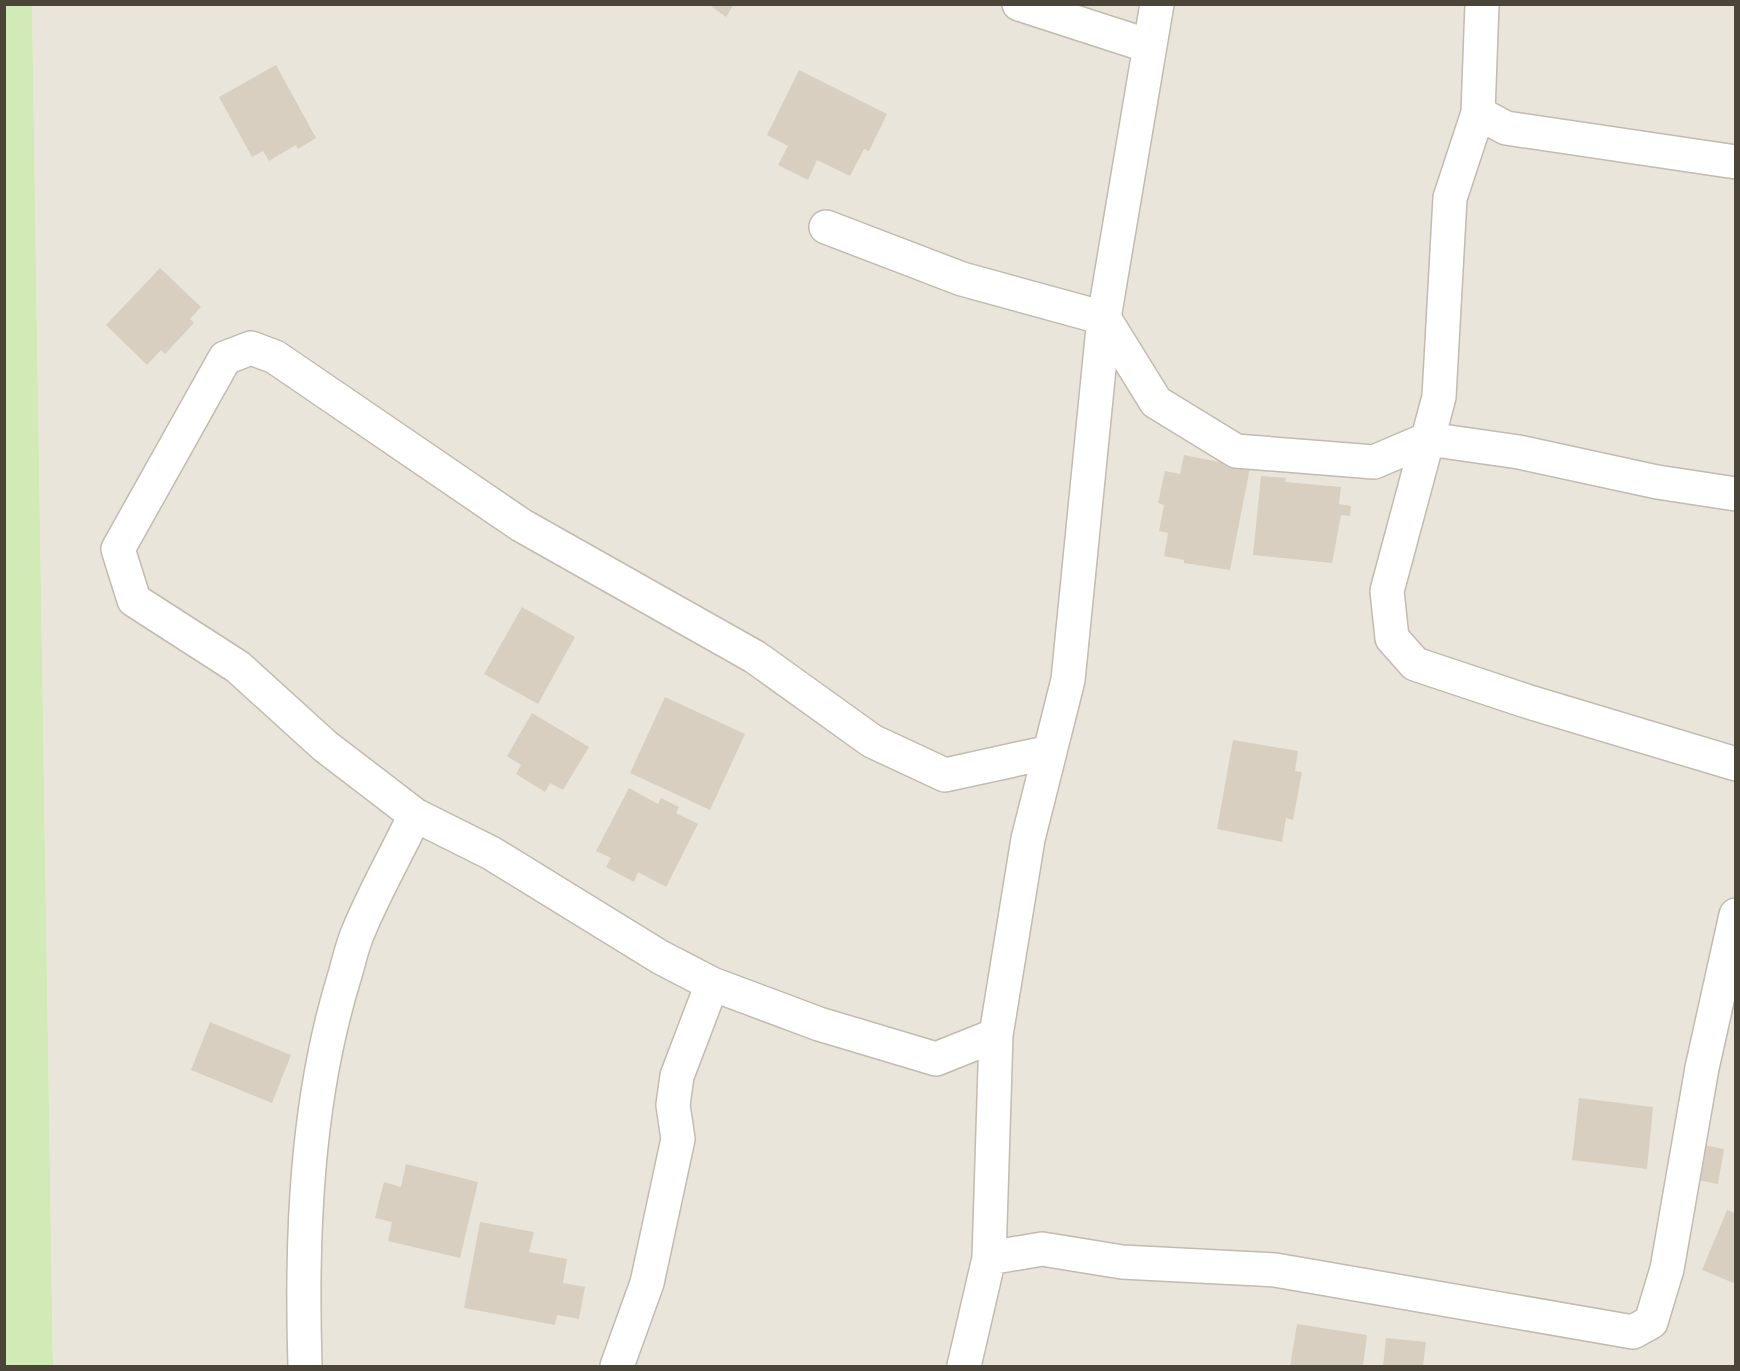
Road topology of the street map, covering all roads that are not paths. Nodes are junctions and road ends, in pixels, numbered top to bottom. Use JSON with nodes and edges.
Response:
{"nodes":[{"id":1,"x":1019,"y":4,"type":"edge"},
{"id":2,"x":1157,"y":4,"type":"edge"},
{"id":3,"x":1482,"y":4,"type":"edge"},
{"id":4,"x":1149,"y":46,"type":"junction"},
{"id":5,"x":1478,"y":113,"type":"junction"},
{"id":6,"x":1736,"y":162,"type":"edge"},
{"id":7,"x":825,"y":227,"type":"dead end"},
{"id":8,"x":1104,"y":318,"type":"junction"},
{"id":9,"x":1428,"y":439,"type":"junction"},
{"id":10,"x":1736,"y":494,"type":"edge"},
{"id":11,"x":1050,"y":752,"type":"junction"},
{"id":12,"x":1736,"y":764,"type":"edge"},
{"id":13,"x":415,"y":815,"type":"junction"},
{"id":14,"x":1736,"y":915,"type":"edge"},
{"id":15,"x":712,"y":984,"type":"junction"},
{"id":16,"x":996,"y":1035,"type":"junction"},
{"id":17,"x":989,"y":1258,"type":"junction"},
{"id":18,"x":305,"y":1366,"type":"edge"},
{"id":19,"x":617,"y":1366,"type":"edge"},
{"id":20,"x":964,"y":1366,"type":"edge"}],
"edges":[{"from":1,"to":4,"type":"street"},
{"from":2,"to":4,"type":"street"},
{"from":3,"to":5,"type":"street"},
{"from":4,"to":8,"type":"street"},
{"from":5,"to":6,"type":"street"},
{"from":5,"to":9,"type":"street"},
{"from":7,"to":8,"type":"street"},
{"from":8,"to":9,"type":"street"},
{"from":8,"to":11,"type":"street"},
{"from":9,"to":10,"type":"street"},
{"from":9,"to":12,"type":"street"},
{"from":11,"to":13,"type":"street"},
{"from":11,"to":16,"type":"street"},
{"from":13,"to":15,"type":"street"},
{"from":13,"to":18,"type":"street"},
{"from":14,"to":17,"type":"street"},
{"from":15,"to":16,"type":"street"},
{"from":15,"to":19,"type":"street"},
{"from":16,"to":17,"type":"street"},
{"from":17,"to":20,"type":"street"}]}
